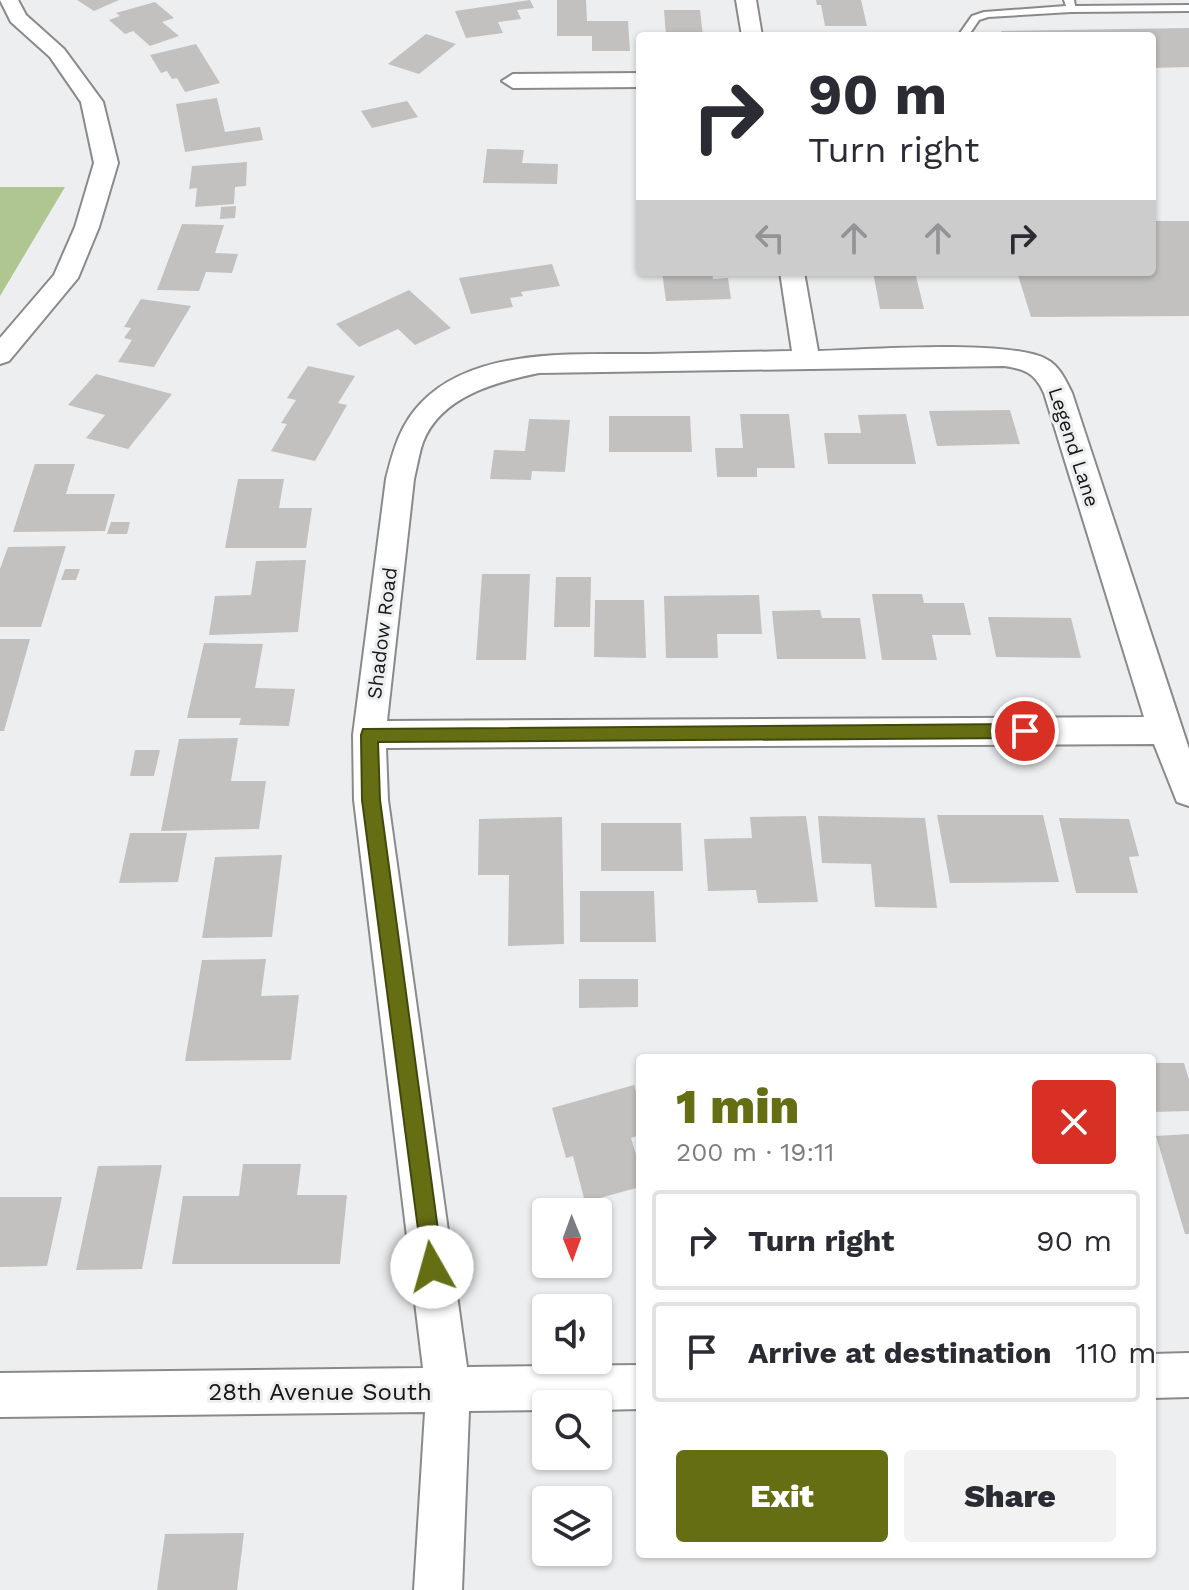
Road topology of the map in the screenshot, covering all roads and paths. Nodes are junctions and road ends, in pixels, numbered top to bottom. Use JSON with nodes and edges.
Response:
{"nodes":[{"id":1,"x":8,"y":0,"type":"edge"},
{"id":2,"x":746,"y":0,"type":"edge"},
{"id":3,"x":1070,"y":4,"type":"edge"},
{"id":4,"x":1189,"y":8,"type":"edge"},
{"id":5,"x":751,"y":32,"type":"edge"},
{"id":6,"x":966,"y":32,"type":"edge"},
{"id":7,"x":636,"y":80,"type":"edge"},
{"id":8,"x":513,"y":81,"type":"dead end"},
{"id":9,"x":793,"y":276,"type":"edge"},
{"id":10,"x":0,"y":355,"type":"edge"},
{"id":11,"x":806,"y":358,"type":"junction"},
{"id":12,"x":1165,"y":730,"type":"junction"},
{"id":13,"x":369,"y":735,"type":"junction"},
{"id":14,"x":1189,"y":792,"type":"edge"},
{"id":15,"x":1189,"y":1375,"type":"edge"},
{"id":16,"x":1156,"y":1376,"type":"edge"},
{"id":17,"x":636,"y":1387,"type":"edge"},
{"id":18,"x":448,"y":1391,"type":"junction"},
{"id":19,"x":0,"y":1395,"type":"edge"},
{"id":20,"x":438,"y":1590,"type":"edge"}],
"edges":[{"from":1,"to":10,"type":"street"},
{"from":2,"to":5,"type":"street"},
{"from":3,"to":4,"type":"lane"},
{"from":3,"to":6,"type":"lane"},
{"from":7,"to":8,"type":"street"},
{"from":9,"to":11,"type":"street"},
{"from":11,"to":12,"type":"street","name":"Legend Lane"},
{"from":11,"to":13,"type":"street","name":"Shadow Road"},
{"from":12,"to":13,"type":"street"},
{"from":12,"to":14,"type":"street","name":"Legend Lane"},
{"from":13,"to":18,"type":"street","name":"Shadow Road"},
{"from":15,"to":16,"type":"street"},
{"from":17,"to":18,"type":"street","name":"28th Avenue South"},
{"from":18,"to":19,"type":"street","name":"28th Avenue South"},
{"from":18,"to":20,"type":"street","name":"Shadow Road"}]}
